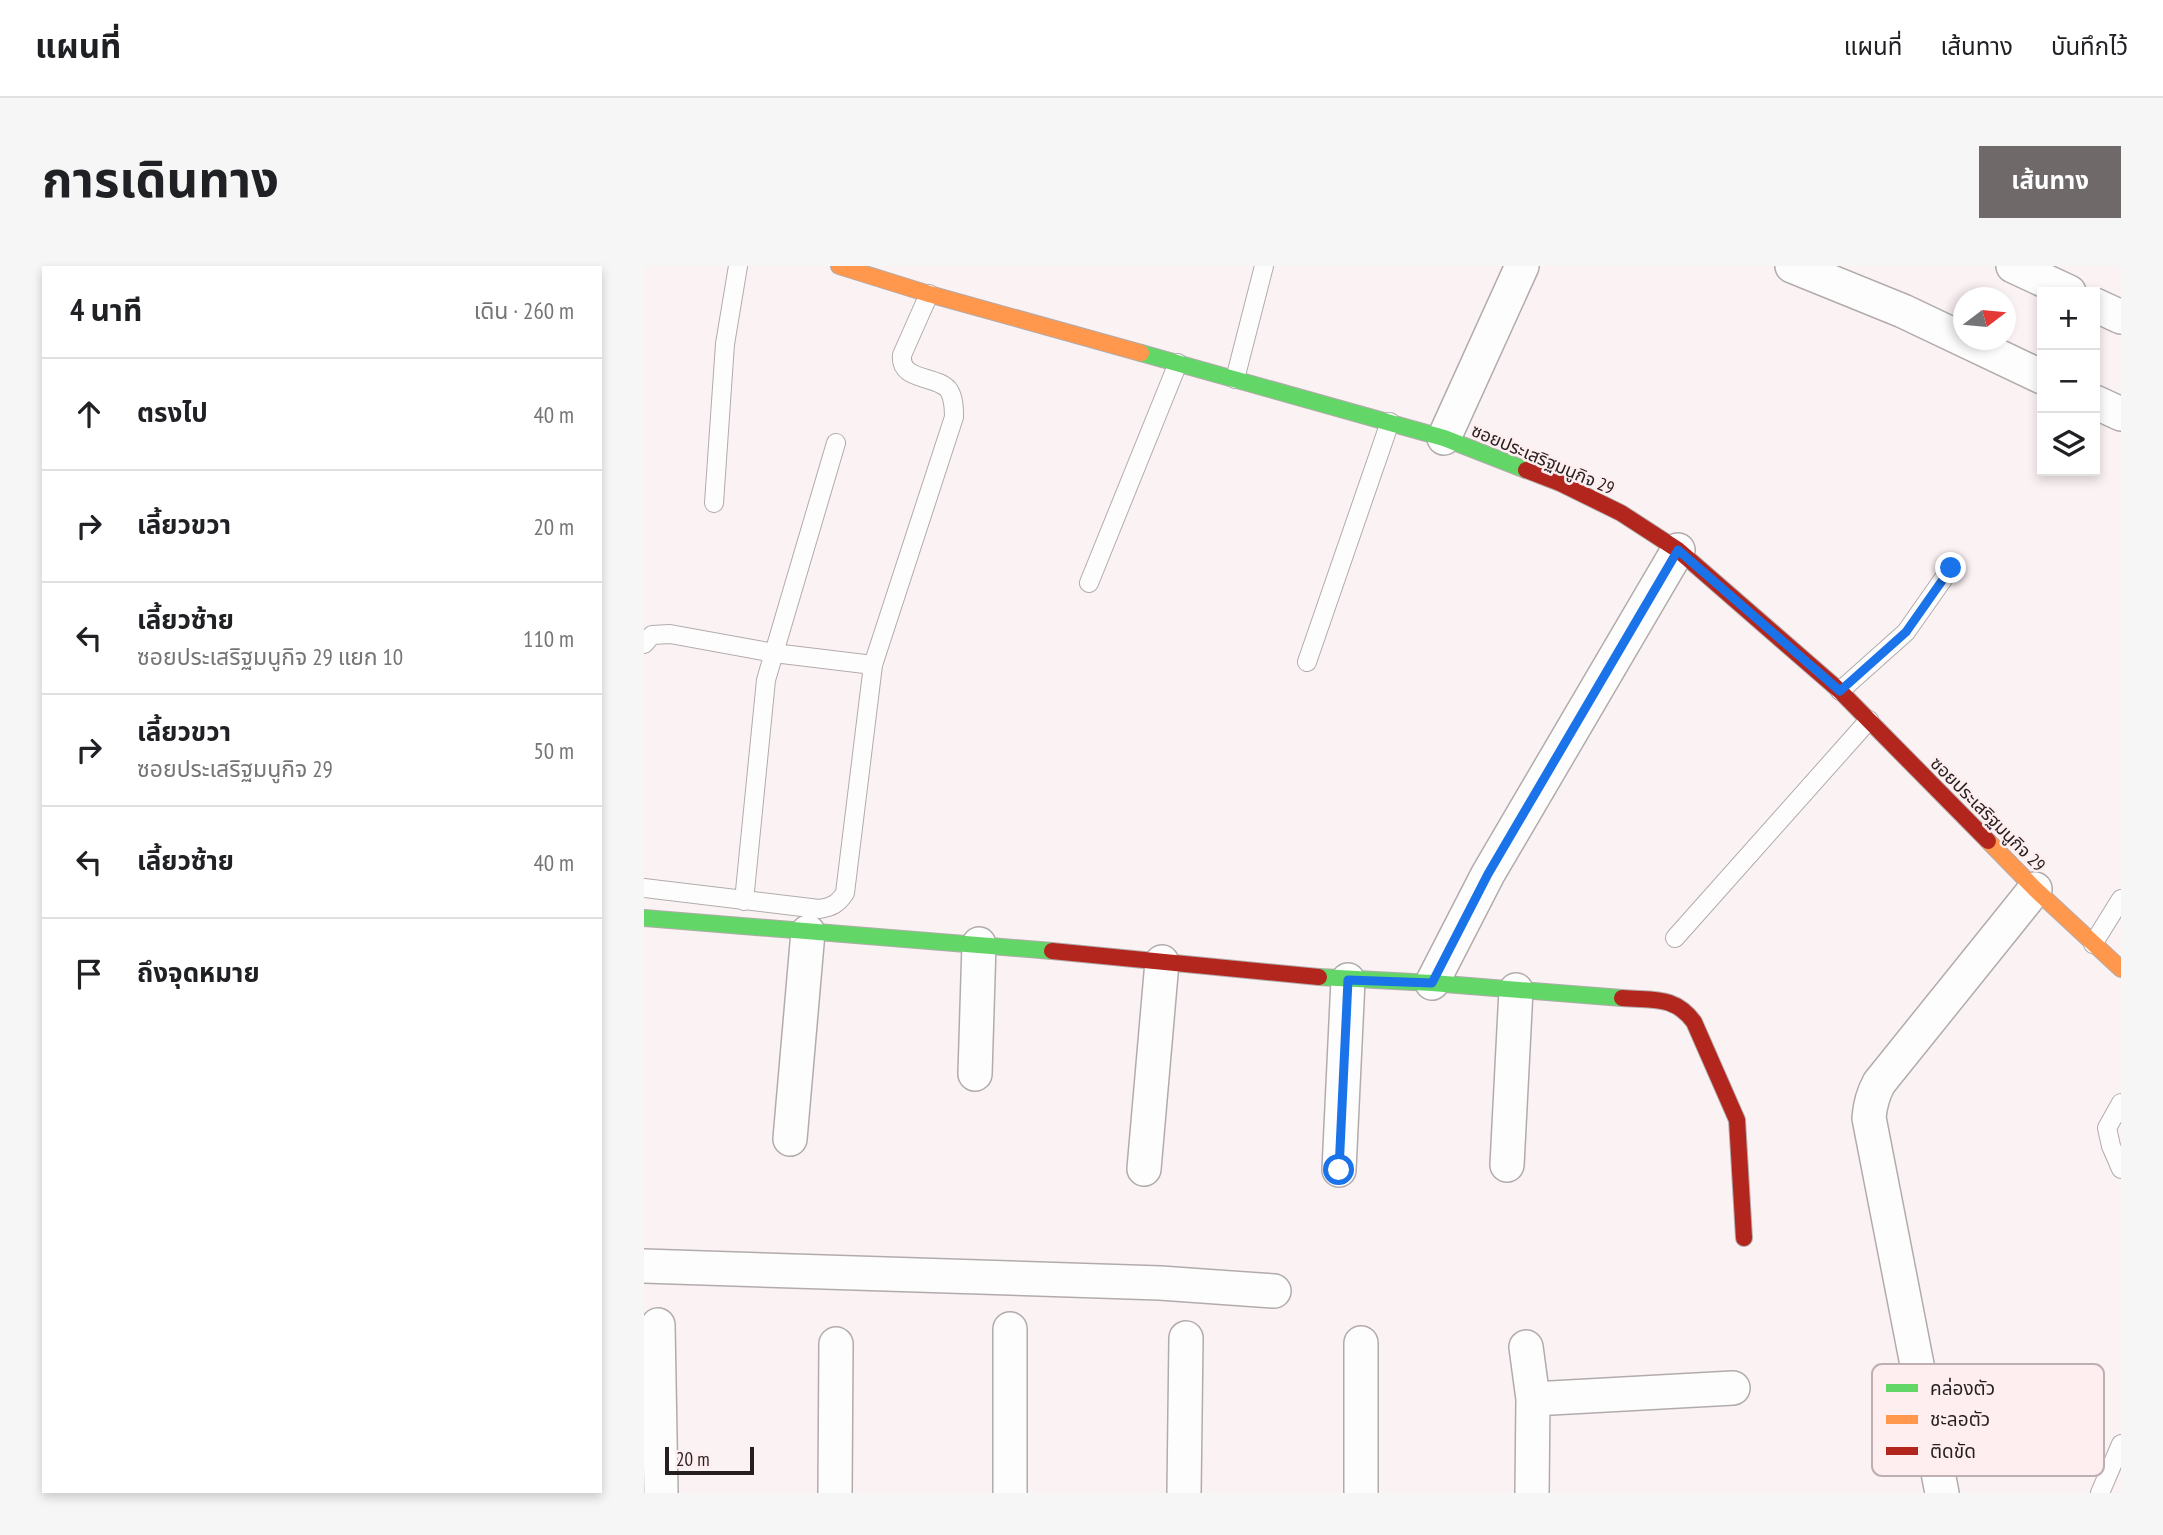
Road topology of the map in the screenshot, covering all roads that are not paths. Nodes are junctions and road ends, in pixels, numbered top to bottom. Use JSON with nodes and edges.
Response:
{"nodes":[{"id":1,"x":738,"y":266,"type":"edge"},
{"id":2,"x":839,"y":266,"type":"edge"},
{"id":3,"x":1264,"y":266,"type":"edge"},
{"id":4,"x":1522,"y":266,"type":"edge"},
{"id":5,"x":1792,"y":266,"type":"edge"},
{"id":6,"x":2013,"y":266,"type":"edge"},
{"id":7,"x":2058,"y":287,"type":"edge"},
{"id":8,"x":929,"y":294,"type":"junction"},
{"id":9,"x":2100,"y":306,"type":"edge"},
{"id":10,"x":2121,"y":317,"type":"edge"},
{"id":11,"x":1178,"y":363,"type":"junction"},
{"id":12,"x":2037,"y":375,"type":"edge"},
{"id":13,"x":1235,"y":379,"type":"junction"},
{"id":14,"x":2100,"y":404,"type":"edge"},
{"id":15,"x":2121,"y":414,"type":"edge"},
{"id":16,"x":1390,"y":422,"type":"junction"},
{"id":17,"x":1444,"y":438,"type":"junction"},
{"id":18,"x":836,"y":443,"type":"dead end"},
{"id":19,"x":714,"y":503,"type":"dead end"},
{"id":20,"x":1678,"y":550,"type":"junction"},
{"id":21,"x":1951,"y":568,"type":"dead end"},
{"id":22,"x":1089,"y":583,"type":"dead end"},
{"id":23,"x":644,"y":644,"type":"edge"},
{"id":24,"x":774,"y":653,"type":"junction"},
{"id":25,"x":1307,"y":663,"type":"dead end"},
{"id":26,"x":873,"y":665,"type":"junction"},
{"id":27,"x":1840,"y":691,"type":"junction"},
{"id":28,"x":1869,"y":720,"type":"junction"},
{"id":29,"x":644,"y":888,"type":"edge"},
{"id":30,"x":2035,"y":889,"type":"junction"},
{"id":31,"x":2121,"y":899,"type":"edge"},
{"id":32,"x":744,"y":901,"type":"junction"},
{"id":33,"x":644,"y":918,"type":"edge"},
{"id":34,"x":808,"y":932,"type":"junction"},
{"id":35,"x":1675,"y":938,"type":"dead end"},
{"id":36,"x":979,"y":944,"type":"junction"},
{"id":37,"x":2093,"y":944,"type":"junction"},
{"id":38,"x":1162,"y":962,"type":"junction"},
{"id":39,"x":2121,"y":969,"type":"edge"},
{"id":40,"x":1348,"y":980,"type":"junction"},
{"id":41,"x":1432,"y":983,"type":"junction"},
{"id":42,"x":1516,"y":990,"type":"junction"},
{"id":43,"x":975,"y":1074,"type":"dead end"},
{"id":44,"x":2121,"y":1103,"type":"edge"},
{"id":45,"x":790,"y":1139,"type":"dead end"},
{"id":46,"x":1507,"y":1166,"type":"dead end"},
{"id":47,"x":1144,"y":1169,"type":"dead end"},
{"id":48,"x":2121,"y":1169,"type":"edge"},
{"id":49,"x":1339,"y":1170,"type":"dead end"},
{"id":50,"x":1744,"y":1238,"type":"dead end"},
{"id":51,"x":644,"y":1266,"type":"edge"},
{"id":52,"x":1274,"y":1291,"type":"dead end"},
{"id":53,"x":658,"y":1325,"type":"dead end"},
{"id":54,"x":1010,"y":1329,"type":"dead end"},
{"id":55,"x":1186,"y":1338,"type":"dead end"},
{"id":56,"x":1362,"y":1343,"type":"dead end"},
{"id":57,"x":836,"y":1344,"type":"dead end"},
{"id":58,"x":1526,"y":1347,"type":"dead end"},
{"id":59,"x":1917,"y":1364,"type":"edge"},
{"id":60,"x":652,"y":1384,"type":"edge"},
{"id":61,"x":1733,"y":1388,"type":"dead end"},
{"id":62,"x":1533,"y":1399,"type":"junction"},
{"id":63,"x":2121,"y":1444,"type":"edge"},
{"id":64,"x":661,"y":1493,"type":"edge"},
{"id":65,"x":835,"y":1493,"type":"edge"},
{"id":66,"x":1010,"y":1493,"type":"edge"},
{"id":67,"x":1184,"y":1493,"type":"edge"},
{"id":68,"x":1361,"y":1493,"type":"edge"},
{"id":69,"x":1532,"y":1493,"type":"edge"},
{"id":70,"x":2100,"y":1493,"type":"edge"}],
"edges":[{"from":1,"to":19,"type":"lane"},
{"from":2,"to":8,"type":"street","name":"ซอยประเสริฐมนูกิจ 29"},
{"from":3,"to":13,"type":"lane"},
{"from":4,"to":17,"type":"street"},
{"from":5,"to":12,"type":"street"},
{"from":6,"to":7,"type":"street"},
{"from":8,"to":11,"type":"street","name":"ซอยประเสริฐมนูกิจ 29"},
{"from":8,"to":26,"type":"lane"},
{"from":9,"to":10,"type":"street"},
{"from":11,"to":13,"type":"street","name":"ซอยประเสริฐมนูกิจ 29"},
{"from":11,"to":22,"type":"lane"},
{"from":13,"to":16,"type":"street","name":"ซอยประเสริฐมนูกิจ 29"},
{"from":14,"to":15,"type":"street"},
{"from":16,"to":17,"type":"street","name":"ซอยประเสริฐมนูกิจ 29"},
{"from":16,"to":25,"type":"lane"},
{"from":17,"to":20,"type":"street","name":"ซอยประเสริฐมนูกิจ 29"},
{"from":18,"to":24,"type":"lane"},
{"from":20,"to":27,"type":"street","name":"ซอยประเสริฐมนูกิจ 29"},
{"from":20,"to":41,"type":"street"},
{"from":21,"to":27,"type":"lane"},
{"from":23,"to":24,"type":"lane"},
{"from":24,"to":26,"type":"lane"},
{"from":24,"to":32,"type":"lane"},
{"from":26,"to":32,"type":"lane"},
{"from":27,"to":28,"type":"street","name":"ซอยประเสริฐมนูกิจ 29"},
{"from":28,"to":30,"type":"street","name":"ซอยประเสริฐมนูกิจ 29"},
{"from":28,"to":35,"type":"lane"},
{"from":29,"to":32,"type":"lane"},
{"from":30,"to":37,"type":"street","name":"ซอยประเสริฐมนูกิจ 29"},
{"from":30,"to":59,"type":"street"},
{"from":31,"to":37,"type":"lane"},
{"from":33,"to":34,"type":"street"},
{"from":34,"to":36,"type":"street"},
{"from":34,"to":45,"type":"street"},
{"from":36,"to":38,"type":"street"},
{"from":36,"to":43,"type":"street"},
{"from":37,"to":39,"type":"street","name":"ซอยประเสริฐมนูกิจ 29"},
{"from":38,"to":40,"type":"street"},
{"from":38,"to":47,"type":"street"},
{"from":40,"to":41,"type":"street"},
{"from":40,"to":49,"type":"street"},
{"from":41,"to":42,"type":"street"},
{"from":42,"to":46,"type":"street"},
{"from":42,"to":50,"type":"street"},
{"from":44,"to":48,"type":"lane"},
{"from":51,"to":52,"type":"street"},
{"from":53,"to":60,"type":"street"},
{"from":54,"to":66,"type":"street"},
{"from":55,"to":67,"type":"street"},
{"from":56,"to":68,"type":"street"},
{"from":57,"to":65,"type":"street"},
{"from":58,"to":62,"type":"street"},
{"from":60,"to":64,"type":"street"},
{"from":61,"to":62,"type":"street"},
{"from":62,"to":69,"type":"street"},
{"from":63,"to":70,"type":"lane"}]}
